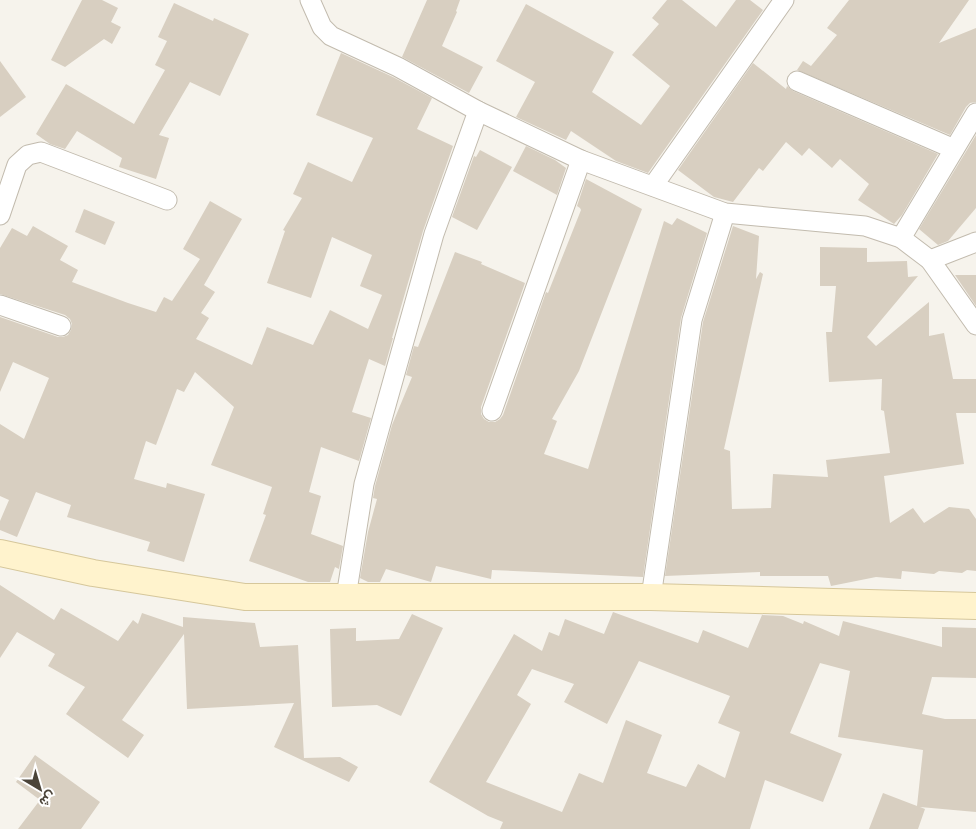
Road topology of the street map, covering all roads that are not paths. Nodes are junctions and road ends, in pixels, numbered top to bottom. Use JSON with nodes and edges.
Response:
{"nodes":[{"id":1,"x":310,"y":0,"type":"edge"},
{"id":2,"x":784,"y":0,"type":"edge"},
{"id":3,"x":797,"y":81,"type":"dead end"},
{"id":4,"x":478,"y":111,"type":"junction"},
{"id":5,"x":976,"y":112,"type":"edge"},
{"id":6,"x":954,"y":149,"type":"junction"},
{"id":7,"x":581,"y":160,"type":"junction"},
{"id":8,"x":652,"y":186,"type":"junction"},
{"id":9,"x":167,"y":200,"type":"dead end"},
{"id":10,"x":725,"y":213,"type":"junction"},
{"id":11,"x":0,"y":215,"type":"edge"},
{"id":12,"x":901,"y":238,"type":"junction"},
{"id":13,"x":976,"y":242,"type":"edge"},
{"id":14,"x":930,"y":260,"type":"junction"},
{"id":15,"x":0,"y":305,"type":"edge"},
{"id":16,"x":61,"y":326,"type":"dead end"},
{"id":17,"x":976,"y":326,"type":"edge"},
{"id":18,"x":492,"y":410,"type":"dead end"},
{"id":19,"x":0,"y":553,"type":"edge"},
{"id":20,"x":346,"y":597,"type":"junction"},
{"id":21,"x":651,"y":597,"type":"junction"},
{"id":22,"x":976,"y":606,"type":"edge"}],
"edges":[{"from":1,"to":4,"type":"street"},
{"from":2,"to":8,"type":"street"},
{"from":3,"to":6,"type":"street"},
{"from":4,"to":7,"type":"street"},
{"from":4,"to":20,"type":"street"},
{"from":5,"to":6,"type":"street"},
{"from":6,"to":12,"type":"street"},
{"from":7,"to":8,"type":"street"},
{"from":7,"to":18,"type":"street"},
{"from":8,"to":10,"type":"street"},
{"from":9,"to":11,"type":"street"},
{"from":10,"to":12,"type":"street"},
{"from":10,"to":21,"type":"street"},
{"from":12,"to":14,"type":"street"},
{"from":13,"to":14,"type":"street"},
{"from":14,"to":17,"type":"street"},
{"from":15,"to":16,"type":"street"},
{"from":19,"to":20,"type":"main road"},
{"from":20,"to":21,"type":"main road"},
{"from":21,"to":22,"type":"main road"}]}
